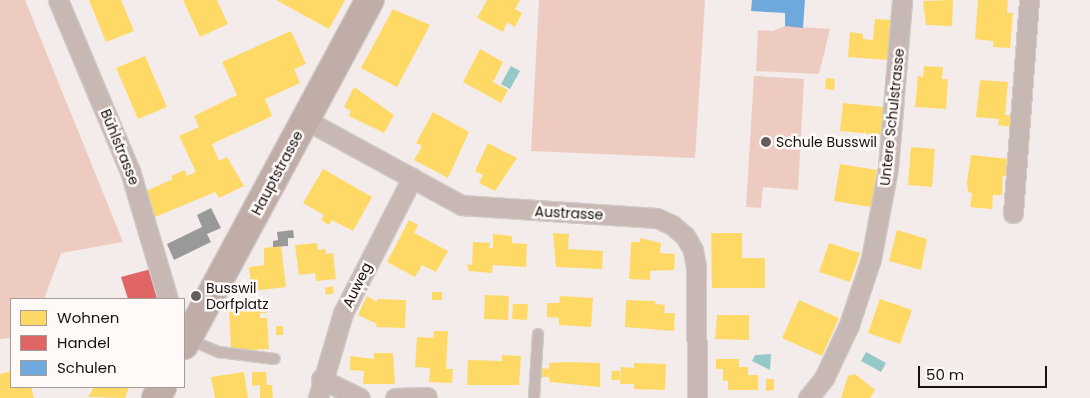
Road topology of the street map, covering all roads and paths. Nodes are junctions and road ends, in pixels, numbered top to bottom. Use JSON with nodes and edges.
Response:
{"nodes":[{"id":1,"x":58,"y":0,"type":"edge"},
{"id":2,"x":370,"y":0,"type":"edge"},
{"id":3,"x":902,"y":0,"type":"edge"},
{"id":4,"x":1029,"y":0,"type":"edge"},
{"id":5,"x":306,"y":120,"type":"junction"},
{"id":6,"x":412,"y":178,"type":"junction"},
{"id":7,"x":1013,"y":214,"type":"dead end"},
{"id":8,"x":168,"y":298,"type":"edge"},
{"id":9,"x":538,"y":334,"type":"dead end"},
{"id":10,"x":185,"y":342,"type":"edge"},
{"id":11,"x":275,"y":359,"type":"dead end"},
{"id":12,"x":321,"y":379,"type":"junction"},
{"id":13,"x":428,"y":397,"type":"edge"},
{"id":14,"x":318,"y":398,"type":"edge"},
{"id":15,"x":360,"y":398,"type":"edge"},
{"id":16,"x":395,"y":398,"type":"edge"},
{"id":17,"x":534,"y":398,"type":"edge"},
{"id":18,"x":697,"y":398,"type":"edge"},
{"id":19,"x":808,"y":398,"type":"edge"}],
"edges":[{"from":1,"to":8,"type":"street","name":"Bühlstrasse"},
{"from":2,"to":5,"type":"street","name":"Hauptstrasse"},
{"from":3,"to":19,"type":"street","name":"Untere Schulstrasse"},
{"from":4,"to":7,"type":"street"},
{"from":5,"to":6,"type":"street","name":"Austrasse"},
{"from":5,"to":10,"type":"street","name":"Hauptstrasse"},
{"from":6,"to":12,"type":"street","name":"Auweg"},
{"from":6,"to":18,"type":"street","name":"Austrasse"},
{"from":9,"to":17,"type":"lane"},
{"from":10,"to":11,"type":"lane"},
{"from":12,"to":14,"type":"street","name":"Auweg"},
{"from":12,"to":15,"type":"street"},
{"from":13,"to":16,"type":"street"}]}
